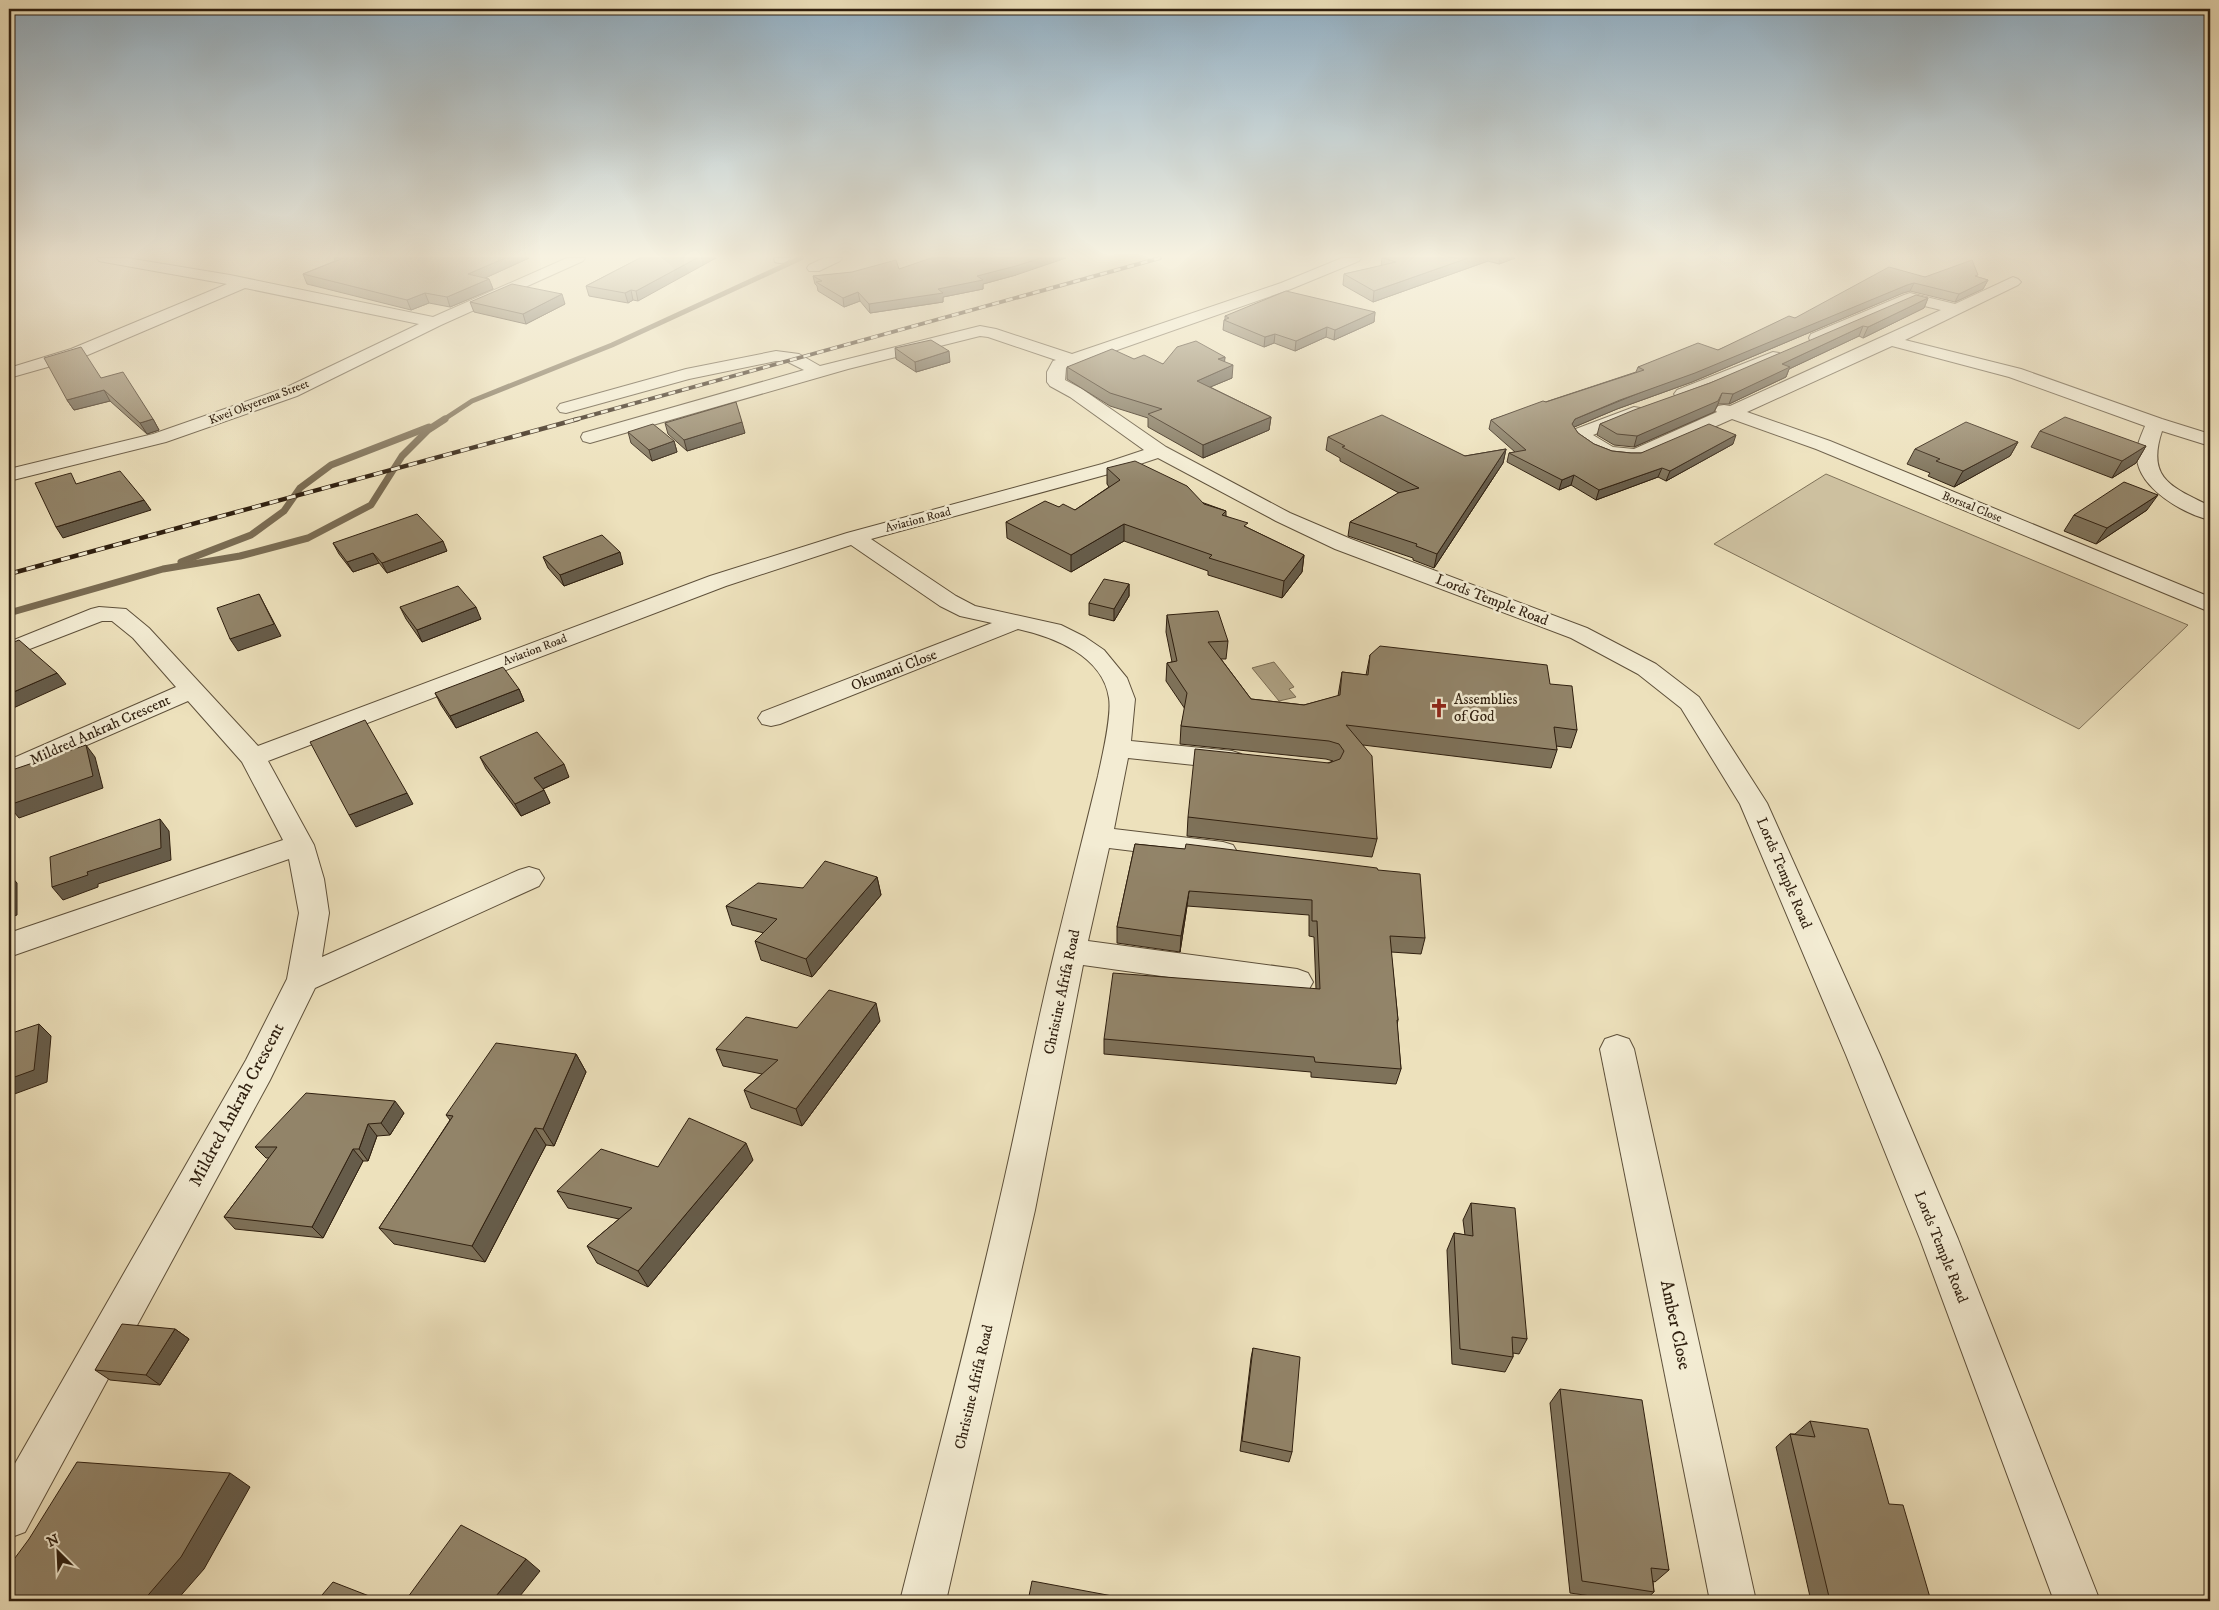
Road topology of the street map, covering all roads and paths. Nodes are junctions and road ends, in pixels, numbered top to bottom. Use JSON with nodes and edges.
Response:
{"nodes":[{"id":1,"x":123,"y":333,"type":"edge"},
{"id":2,"x":412,"y":333,"type":"edge"},
{"id":3,"x":972,"y":333,"type":"edge"},
{"id":4,"x":993,"y":333,"type":"edge"},
{"id":5,"x":1150,"y":333,"type":"edge"},
{"id":6,"x":1830,"y":333,"type":"edge"},
{"id":7,"x":1907,"y":333,"type":"edge"},
{"id":8,"x":1890,"y":341,"type":"junction"},
{"id":9,"x":1805,"y":344,"type":"edge"},
{"id":10,"x":1787,"y":351,"type":"edge"},
{"id":11,"x":1072,"y":360,"type":"junction"},
{"id":12,"x":818,"y":372,"type":"junction"},
{"id":13,"x":9,"y":373,"type":"edge"},
{"id":14,"x":1651,"y":406,"type":"edge"},
{"id":15,"x":566,"y":408,"type":"dead end"},
{"id":16,"x":1733,"y":413,"type":"junction"},
{"id":17,"x":2155,"y":423,"type":"junction"},
{"id":18,"x":590,"y":437,"type":"dead end"},
{"id":19,"x":2210,"y":440,"type":"edge"},
{"id":20,"x":1160,"y":451,"type":"junction"},
{"id":21,"x":9,"y":475,"type":"edge"},
{"id":22,"x":2210,"y":514,"type":"edge"},
{"id":23,"x":854,"y":537,"type":"junction"},
{"id":24,"x":2210,"y":605,"type":"edge"},
{"id":25,"x":1016,"y":622,"type":"junction"},
{"id":26,"x":9,"y":650,"type":"edge"},
{"id":27,"x":191,"y":690,"type":"junction"},
{"id":28,"x":771,"y":718,"type":"dead end"},
{"id":29,"x":1116,"y":748,"type":"junction"},
{"id":30,"x":253,"y":757,"type":"junction"},
{"id":31,"x":1260,"y":763,"type":"edge"},
{"id":32,"x":9,"y":770,"type":"edge"},
{"id":33,"x":1098,"y":837,"type":"junction"},
{"id":34,"x":300,"y":845,"type":"junction"},
{"id":35,"x":1247,"y":855,"type":"edge"},
{"id":36,"x":529,"y":878,"type":"dead end"},
{"id":37,"x":9,"y":945,"type":"edge"},
{"id":38,"x":1070,"y":951,"type":"junction"},
{"id":39,"x":303,"y":979,"type":"junction"},
{"id":40,"x":1296,"y":982,"type":"dead end"},
{"id":41,"x":1618,"y":1049,"type":"dead end"},
{"id":42,"x":9,"y":1516,"type":"edge"},
{"id":43,"x":923,"y":1601,"type":"edge"},
{"id":44,"x":1733,"y":1601,"type":"edge"},
{"id":45,"x":2077,"y":1601,"type":"edge"}],
"edges":[{"from":1,"to":13,"type":"street"},
{"from":2,"to":21,"type":"street","name":"Kwei Okyerema Street"},
{"from":3,"to":12,"type":"street"},
{"from":4,"to":11,"type":"street"},
{"from":5,"to":11,"type":"street"},
{"from":6,"to":9,"type":"street"},
{"from":7,"to":8,"type":"street"},
{"from":8,"to":16,"type":"street"},
{"from":8,"to":17,"type":"street"},
{"from":10,"to":16,"type":"street","name":"Borstal Close"},
{"from":11,"to":20,"type":"street"},
{"from":12,"to":15,"type":"street"},
{"from":12,"to":18,"type":"street"},
{"from":14,"to":16,"type":"street"},
{"from":16,"to":24,"type":"street","name":"Borstal Close"},
{"from":17,"to":19,"type":"street"},
{"from":17,"to":22,"type":"street"},
{"from":20,"to":23,"type":"street","name":"Aviation Road"},
{"from":20,"to":45,"type":"street","name":"Lords Temple Road"},
{"from":23,"to":25,"type":"street","name":"Christine Afrifa Road"},
{"from":23,"to":30,"type":"street","name":"Aviation Road"},
{"from":25,"to":28,"type":"street","name":"Okumani Close"},
{"from":25,"to":29,"type":"street","name":"Christine Afrifa Road"},
{"from":26,"to":27,"type":"street","name":"Mildred Ankrah Crescent"},
{"from":27,"to":30,"type":"street","name":"Mildred Ankrah Crescent"},
{"from":27,"to":32,"type":"street","name":"Mildred Ankrah Crescent"},
{"from":29,"to":31,"type":"street"},
{"from":29,"to":33,"type":"street","name":"Christine Afrifa Road"},
{"from":30,"to":34,"type":"street","name":"Mildred Ankrah Crescent"},
{"from":33,"to":35,"type":"street"},
{"from":33,"to":38,"type":"street","name":"Christine Afrifa Road"},
{"from":34,"to":37,"type":"street"},
{"from":34,"to":39,"type":"street","name":"Mildred Ankrah Crescent"},
{"from":36,"to":39,"type":"street"},
{"from":38,"to":40,"type":"street"},
{"from":38,"to":43,"type":"street","name":"Christine Afrifa Road"},
{"from":39,"to":42,"type":"street","name":"Mildred Ankrah Crescent"},
{"from":41,"to":44,"type":"street","name":"Amber Close"}]}
